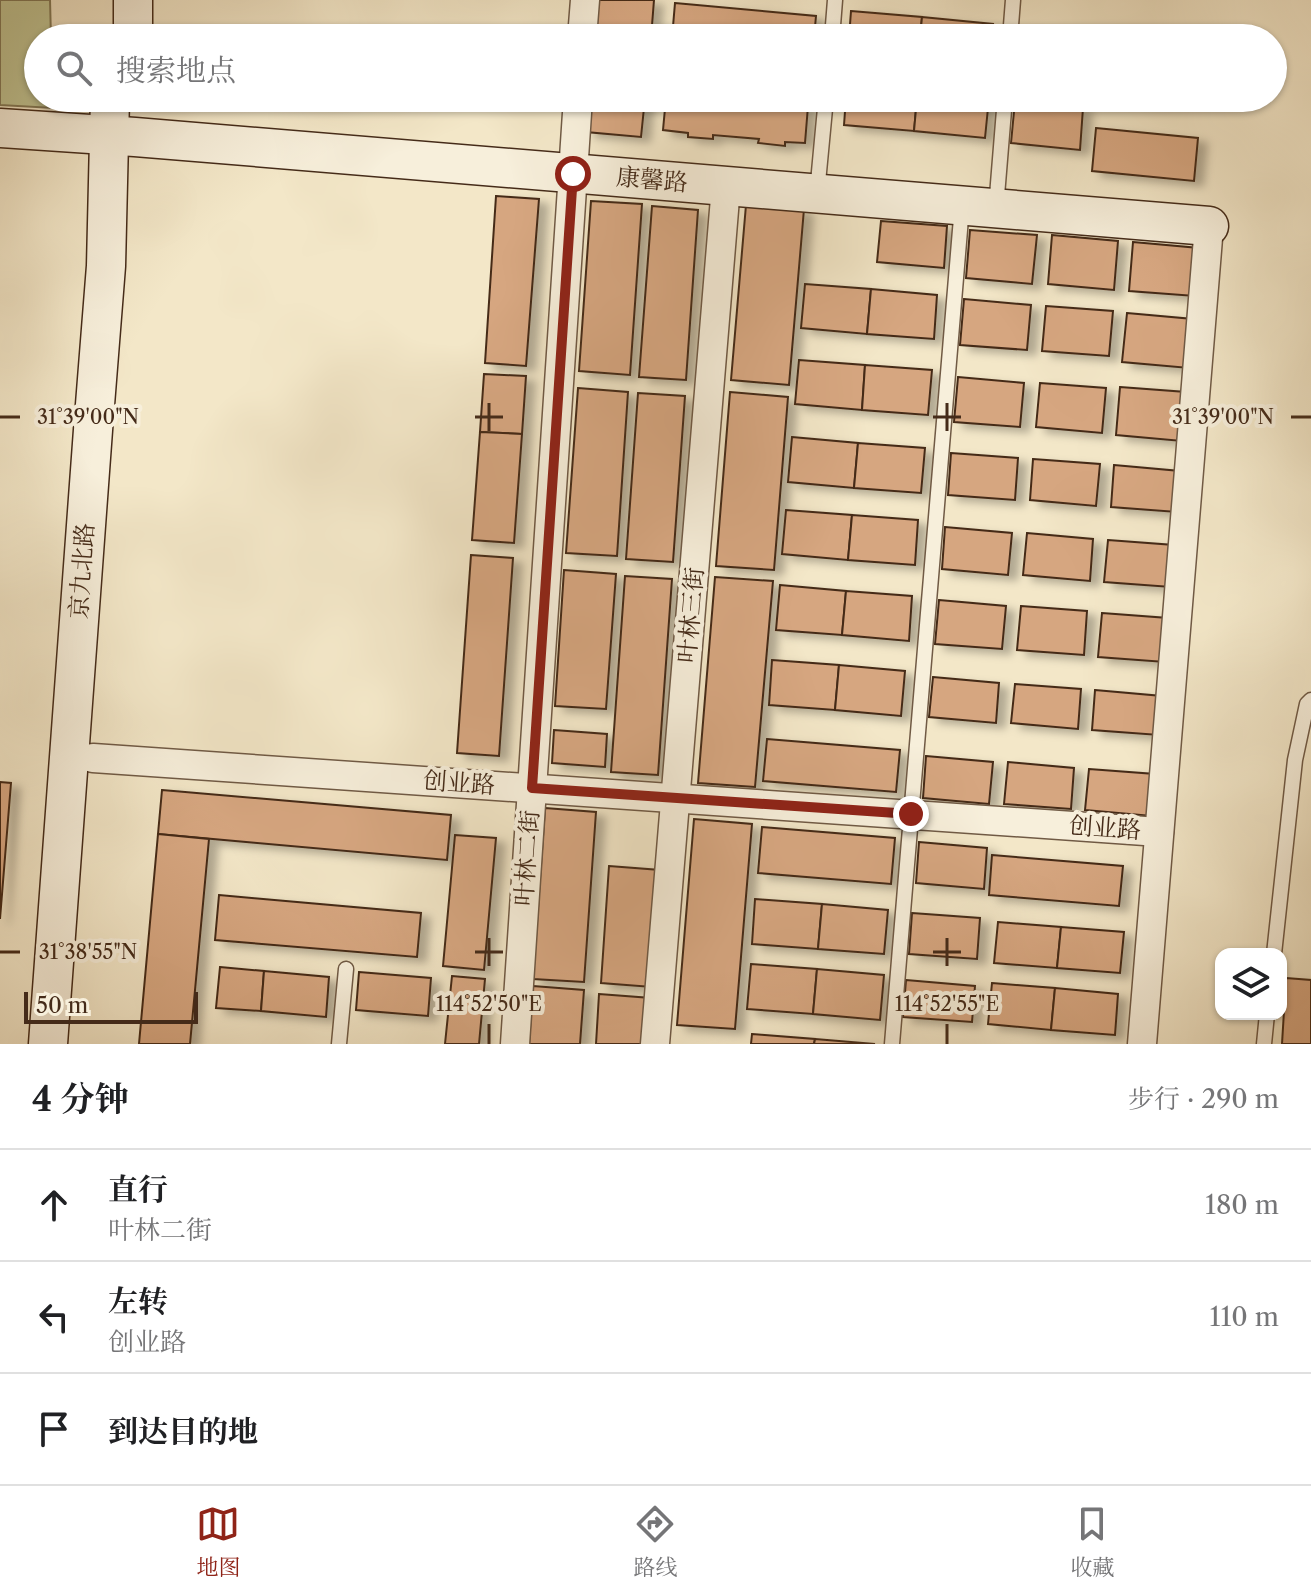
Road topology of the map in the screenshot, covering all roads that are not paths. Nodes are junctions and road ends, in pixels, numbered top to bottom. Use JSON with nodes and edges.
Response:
{"nodes":[{"id":1,"x":108,"y":0,"type":"edge"},
{"id":2,"x":133,"y":0,"type":"edge"},
{"id":3,"x":585,"y":0,"type":"edge"},
{"id":4,"x":835,"y":0,"type":"edge"},
{"id":5,"x":1013,"y":0,"type":"edge"},
{"id":6,"x":109,"y":24,"type":"edge"},
{"id":7,"x":133,"y":24,"type":"edge"},
{"id":8,"x":583,"y":24,"type":"edge"},
{"id":9,"x":833,"y":24,"type":"edge"},
{"id":10,"x":1011,"y":24,"type":"edge"},
{"id":11,"x":115,"y":112,"type":"edge"},
{"id":12,"x":131,"y":112,"type":"edge"},
{"id":13,"x":577,"y":112,"type":"edge"},
{"id":14,"x":825,"y":112,"type":"edge"},
{"id":15,"x":1002,"y":112,"type":"edge"},
{"id":16,"x":0,"y":128,"type":"edge"},
{"id":17,"x":123,"y":137,"type":"junction"},
{"id":18,"x":573,"y":174,"type":"junction"},
{"id":19,"x":726,"y":186,"type":"junction"},
{"id":20,"x":817,"y":193,"type":"junction"},
{"id":21,"x":979,"y":207,"type":"junction"},
{"id":22,"x":1209,"y":226,"type":"joint"},
{"id":23,"x":1311,"y":700,"type":"edge"},
{"id":24,"x":93,"y":758,"type":"junction"},
{"id":25,"x":532,"y":788,"type":"junction"},
{"id":26,"x":676,"y":798,"type":"junction"},
{"id":27,"x":911,"y":814,"type":"junction"},
{"id":28,"x":1159,"y":832,"type":"junction"},
{"id":29,"x":1275,"y":948,"type":"edge"},
{"id":30,"x":346,"y":969,"type":"dead end"},
{"id":31,"x":1266,"y":1020,"type":"edge"},
{"id":32,"x":48,"y":1044,"type":"edge"},
{"id":33,"x":73,"y":1044,"type":"edge"},
{"id":34,"x":339,"y":1044,"type":"edge"},
{"id":35,"x":515,"y":1044,"type":"edge"},
{"id":36,"x":655,"y":1044,"type":"edge"},
{"id":37,"x":892,"y":1044,"type":"edge"},
{"id":38,"x":1142,"y":1044,"type":"edge"},
{"id":39,"x":1264,"y":1044,"type":"edge"}],
"edges":[{"from":1,"to":6,"type":"main road"},
{"from":2,"to":7,"type":"main road"},
{"from":3,"to":8,"type":"street"},
{"from":4,"to":9,"type":"lane"},
{"from":5,"to":10,"type":"lane"},
{"from":11,"to":17,"type":"main road","name":"京九北路"},
{"from":12,"to":17,"type":"main road","name":"京九北路"},
{"from":13,"to":18,"type":"street","name":"叶林二街"},
{"from":14,"to":20,"type":"lane"},
{"from":15,"to":21,"type":"lane"},
{"from":16,"to":17,"type":"main road","name":"康馨路"},
{"from":17,"to":18,"type":"main road","name":"康馨路"},
{"from":17,"to":24,"type":"main road","name":"京九北路"},
{"from":17,"to":32,"type":"main road","name":"京九北路"},
{"from":18,"to":19,"type":"main road","name":"康馨路"},
{"from":18,"to":25,"type":"street","name":"叶林二街"},
{"from":19,"to":20,"type":"main road","name":"康馨路"},
{"from":19,"to":26,"type":"street","name":"叶林三街"},
{"from":20,"to":21,"type":"main road","name":"康馨路"},
{"from":21,"to":22,"type":"main road","name":"康馨路"},
{"from":21,"to":27,"type":"lane"},
{"from":22,"to":28,"type":"street"},
{"from":23,"to":29,"type":"lane"},
{"from":24,"to":25,"type":"street","name":"创业路"},
{"from":24,"to":33,"type":"main road","name":"京九北路"},
{"from":25,"to":26,"type":"street","name":"创业路"},
{"from":25,"to":35,"type":"street","name":"叶林二街"},
{"from":26,"to":27,"type":"street","name":"创业路"},
{"from":26,"to":36,"type":"street","name":"叶林三街"},
{"from":27,"to":28,"type":"street","name":"创业路"},
{"from":27,"to":37,"type":"lane"},
{"from":28,"to":38,"type":"street"},
{"from":30,"to":34,"type":"lane"},
{"from":31,"to":39,"type":"lane"}]}
